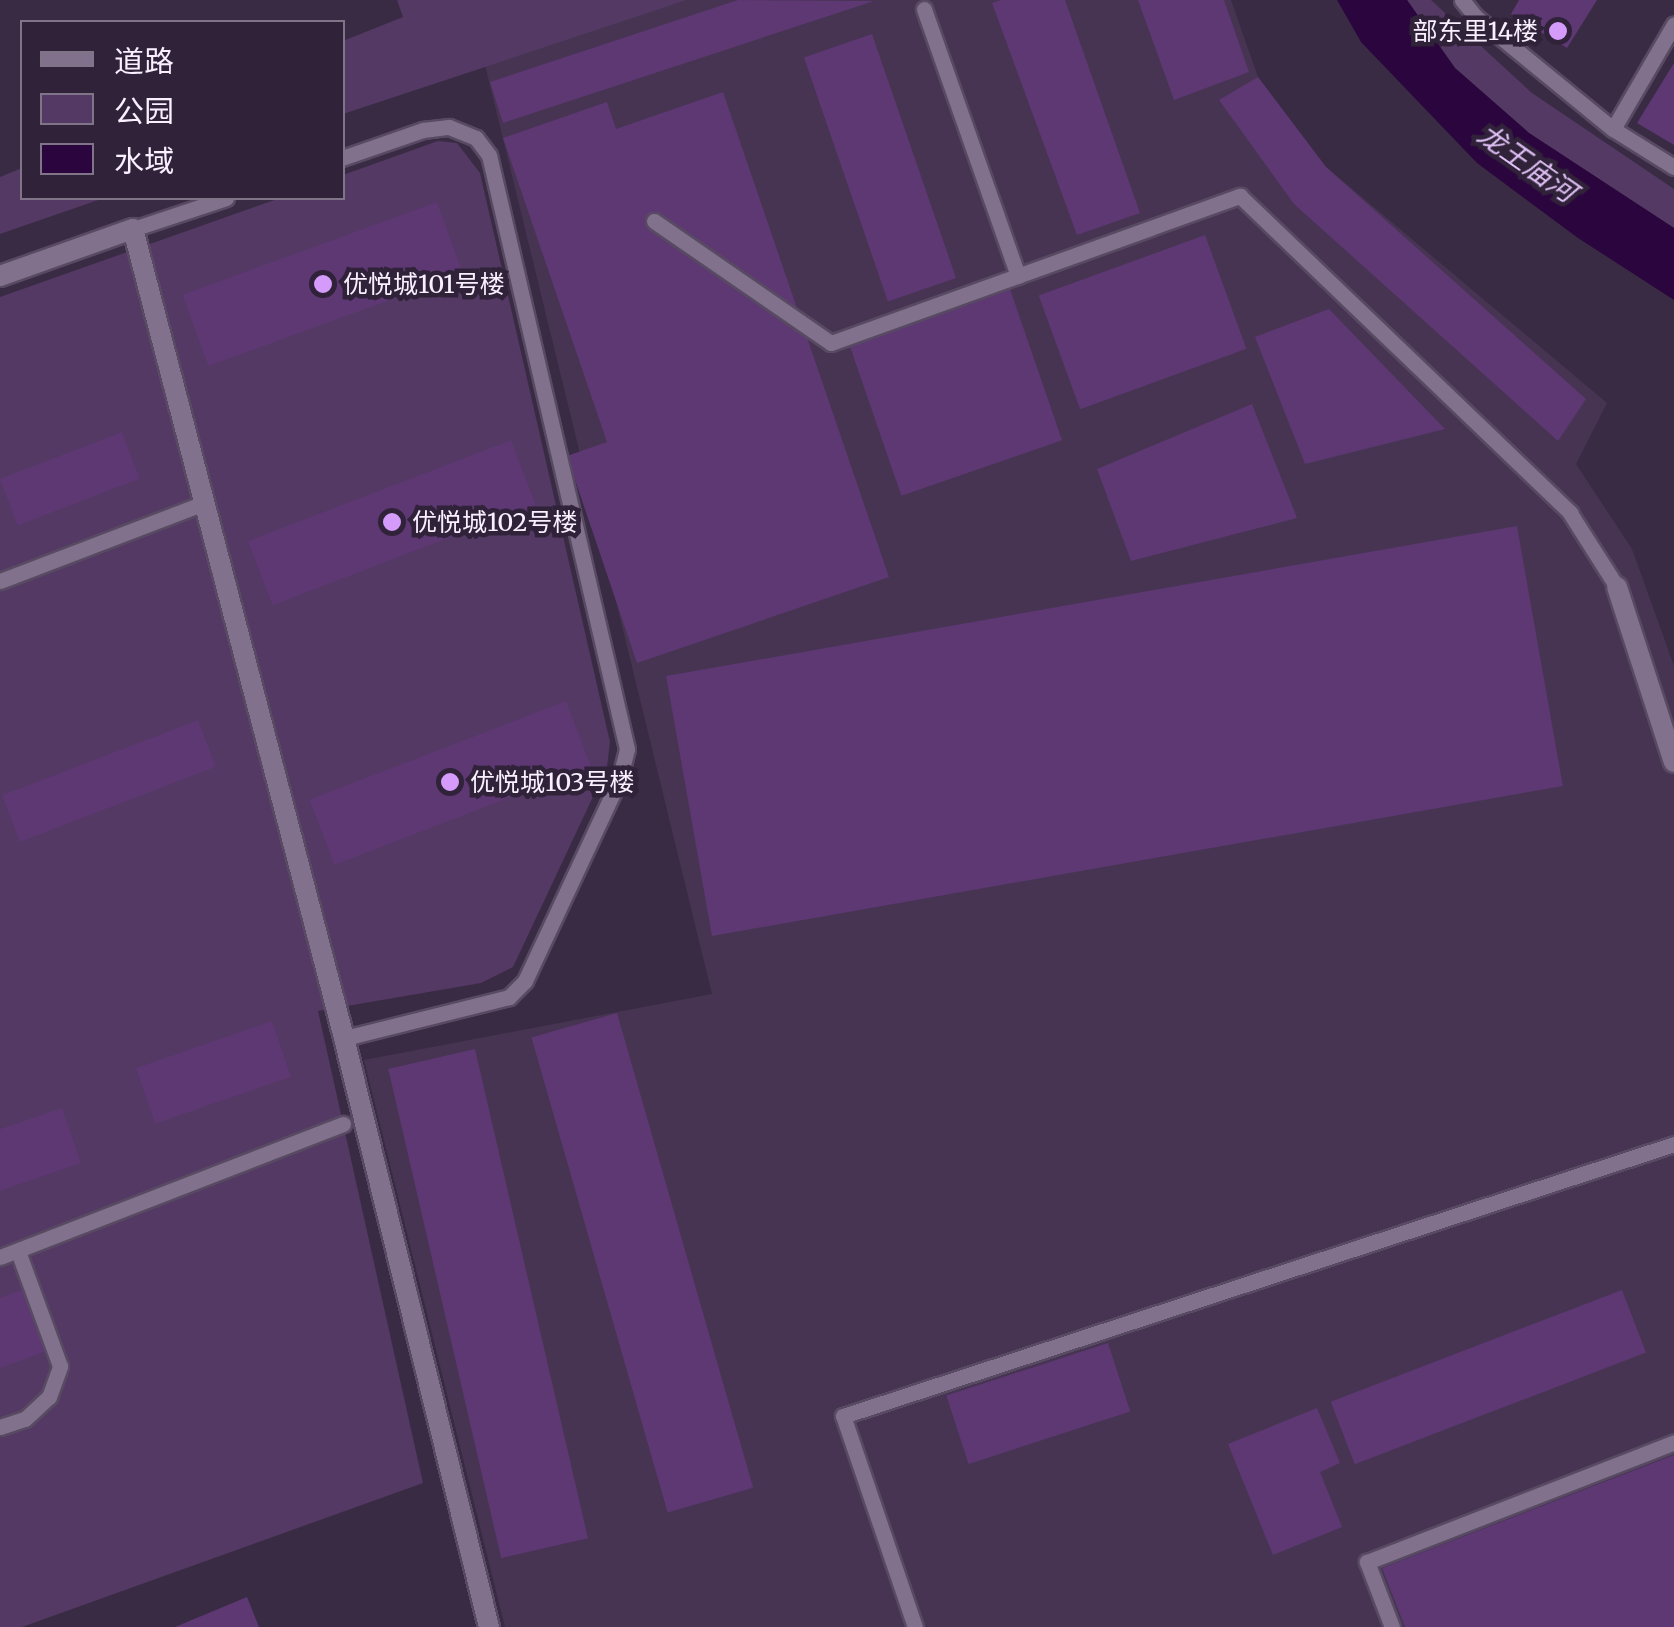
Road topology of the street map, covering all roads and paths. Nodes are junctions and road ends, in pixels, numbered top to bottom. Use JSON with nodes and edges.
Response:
{"nodes":[{"id":1,"x":1462,"y":0,"type":"edge"},
{"id":2,"x":924,"y":9,"type":"dead end"},
{"id":3,"x":1674,"y":24,"type":"edge"},
{"id":4,"x":1612,"y":129,"type":"junction"},
{"id":5,"x":345,"y":157,"type":"edge"},
{"id":6,"x":1674,"y":167,"type":"edge"},
{"id":7,"x":220,"y":200,"type":"edge"},
{"id":8,"x":654,"y":221,"type":"dead end"},
{"id":9,"x":132,"y":230,"type":"junction"},
{"id":10,"x":0,"y":276,"type":"edge"},
{"id":11,"x":1018,"y":276,"type":"junction"},
{"id":12,"x":204,"y":504,"type":"junction"},
{"id":13,"x":0,"y":581,"type":"edge"},
{"id":14,"x":1618,"y":588,"type":"joint"},
{"id":15,"x":1674,"y":762,"type":"edge"},
{"id":16,"x":344,"y":1038,"type":"junction"},
{"id":17,"x":343,"y":1124,"type":"dead end"},
{"id":18,"x":1674,"y":1144,"type":"edge"},
{"id":19,"x":18,"y":1251,"type":"junction"},
{"id":20,"x":0,"y":1257,"type":"edge"},
{"id":21,"x":0,"y":1428,"type":"edge"},
{"id":22,"x":1674,"y":1442,"type":"edge"},
{"id":23,"x":489,"y":1627,"type":"edge"},
{"id":24,"x":915,"y":1627,"type":"edge"},
{"id":25,"x":1392,"y":1627,"type":"edge"}],
"edges":[{"from":1,"to":4,"type":"lane"},
{"from":2,"to":11,"type":"lane"},
{"from":3,"to":4,"type":"lane"},
{"from":4,"to":6,"type":"lane"},
{"from":5,"to":16,"type":"lane"},
{"from":7,"to":9,"type":"lane"},
{"from":8,"to":11,"type":"lane"},
{"from":9,"to":10,"type":"street"},
{"from":9,"to":12,"type":"street"},
{"from":11,"to":14,"type":"lane"},
{"from":12,"to":13,"type":"lane"},
{"from":12,"to":16,"type":"street"},
{"from":14,"to":15,"type":"street"},
{"from":16,"to":23,"type":"street"},
{"from":17,"to":19,"type":"lane"},
{"from":18,"to":24,"type":"lane"},
{"from":19,"to":20,"type":"lane"},
{"from":19,"to":21,"type":"lane"},
{"from":22,"to":25,"type":"lane"}]}
